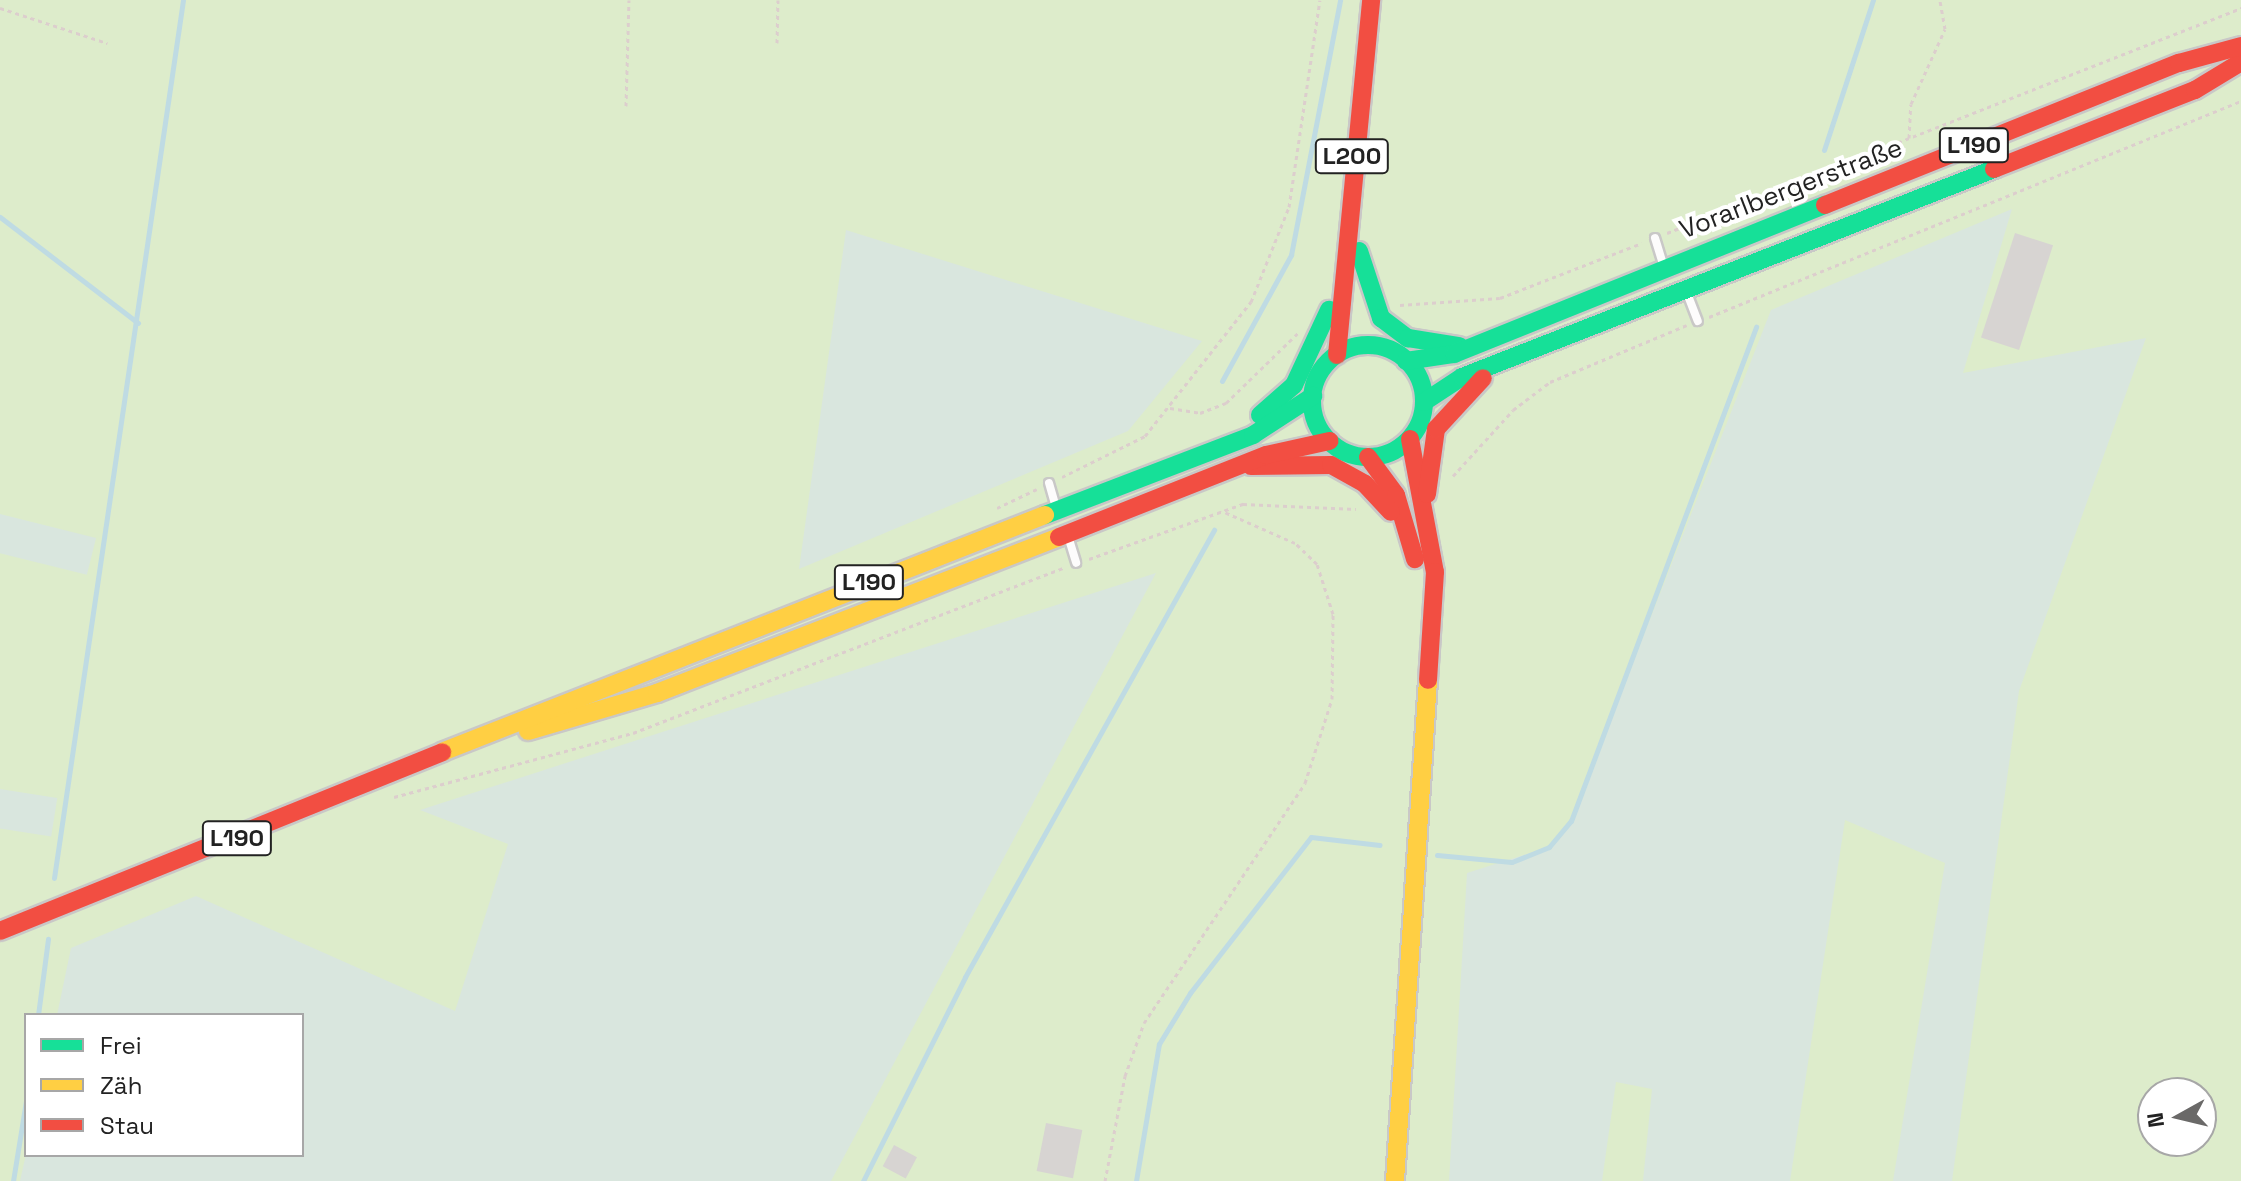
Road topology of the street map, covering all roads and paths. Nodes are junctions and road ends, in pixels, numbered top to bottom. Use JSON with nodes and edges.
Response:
{"nodes":[{"id":1,"x":629,"y":0,"type":"edge"},
{"id":2,"x":778,"y":0,"type":"edge"},
{"id":3,"x":1320,"y":0,"type":"edge"},
{"id":4,"x":1371,"y":0,"type":"edge"},
{"id":5,"x":1940,"y":0,"type":"edge"},
{"id":6,"x":0,"y":8,"type":"edge"},
{"id":7,"x":2241,"y":8,"type":"edge"},
{"id":8,"x":107,"y":43,"type":"dead end"},
{"id":9,"x":777,"y":43,"type":"dead end"},
{"id":10,"x":2241,"y":46,"type":"edge"},
{"id":11,"x":2241,"y":62,"type":"edge"},
{"id":12,"x":2241,"y":101,"type":"edge"},
{"id":13,"x":626,"y":106,"type":"dead end"},
{"id":14,"x":1909,"y":138,"type":"junction"},
{"id":15,"x":1348,"y":218,"type":"junction"},
{"id":16,"x":1655,"y":238,"type":"junction"},
{"id":17,"x":1664,"y":267,"type":"junction"},
{"id":18,"x":1348,"y":283,"type":"junction"},
{"id":19,"x":1687,"y":293,"type":"junction"},
{"id":20,"x":1385,"y":304,"type":"dead end"},
{"id":21,"x":1650,"y":308,"type":"junction"},
{"id":22,"x":1698,"y":321,"type":"junction"},
{"id":23,"x":1307,"y":325,"type":"dead end"},
{"id":24,"x":1383,"y":346,"type":"junction"},
{"id":25,"x":1463,"y":347,"type":"junction"},
{"id":26,"x":1337,"y":355,"type":"junction"},
{"id":27,"x":1406,"y":361,"type":"junction"},
{"id":28,"x":1488,"y":373,"type":"junction"},
{"id":29,"x":1313,"y":396,"type":"junction"},
{"id":30,"x":1424,"y":402,"type":"junction"},
{"id":31,"x":1232,"y":438,"type":"junction"},
{"id":32,"x":1410,"y":439,"type":"junction"},
{"id":33,"x":1329,"y":441,"type":"junction"},
{"id":34,"x":1368,"y":457,"type":"junction"},
{"id":35,"x":1251,"y":466,"type":"junction"},
{"id":36,"x":1134,"y":477,"type":"junction"},
{"id":37,"x":1447,"y":481,"type":"dead end"},
{"id":38,"x":1049,"y":483,"type":"dead end"},
{"id":39,"x":1424,"y":506,"type":"junction"},
{"id":40,"x":1056,"y":508,"type":"junction"},
{"id":41,"x":1369,"y":509,"type":"dead end"},
{"id":42,"x":1222,"y":511,"type":"junction"},
{"id":43,"x":1068,"y":536,"type":"junction"},
{"id":44,"x":1414,"y":548,"type":"junction"},
{"id":45,"x":1076,"y":563,"type":"junction"},
{"id":46,"x":474,"y":744,"type":"junction"},
{"id":47,"x":387,"y":799,"type":"dead end"},
{"id":48,"x":0,"y":931,"type":"edge"},
{"id":49,"x":1105,"y":1181,"type":"edge"},
{"id":50,"x":1375,"y":1181,"type":"edge"},
{"id":51,"x":1395,"y":1181,"type":"edge"}],
"edges":[{"from":1,"to":13,"type":"path"},
{"from":2,"to":9,"type":"path"},
{"from":3,"to":23,"type":"path"},
{"from":4,"to":15,"type":"main road","number":"L200"},
{"from":5,"to":14,"type":"path"},
{"from":6,"to":8,"type":"path"},
{"from":7,"to":14,"type":"path"},
{"from":10,"to":17,"type":"main road","name":"Vorarlbergerstraße","number":"L190"},
{"from":11,"to":19,"type":"main road","number":"L190"},
{"from":12,"to":22,"type":"path"},
{"from":14,"to":16,"type":"path"},
{"from":15,"to":18,"type":"main road","number":"L200"},
{"from":15,"to":25,"type":"main road"},
{"from":15,"to":31,"type":"main road"},
{"from":16,"to":17,"type":"lane"},
{"from":16,"to":20,"type":"path"},
{"from":17,"to":21,"type":"lane"},
{"from":17,"to":25,"type":"main road","name":"Vorarlbergerstraße","number":"L190"},
{"from":18,"to":24,"type":"main road","number":"L200"},
{"from":18,"to":26,"type":"main road","number":"L200"},
{"from":19,"to":21,"type":"main road","number":"L190"},
{"from":19,"to":22,"type":"lane"},
{"from":21,"to":28,"type":"main road","number":"L190"},
{"from":22,"to":37,"type":"path"},
{"from":24,"to":26,"type":"main road"},
{"from":24,"to":27,"type":"main road"},
{"from":25,"to":27,"type":"main road","name":"Vorarlbergerstraße","number":"L190"},
{"from":26,"to":29,"type":"main road","number":"L190"},
{"from":27,"to":30,"type":"main road"},
{"from":28,"to":30,"type":"main road","number":"L190"},
{"from":28,"to":39,"type":"main road"},
{"from":29,"to":31,"type":"main road","number":"L190"},
{"from":29,"to":33,"type":"main road"},
{"from":30,"to":32,"type":"main road"},
{"from":31,"to":36,"type":"main road","number":"L190"},
{"from":32,"to":34,"type":"main road"},
{"from":32,"to":39,"type":"main road"},
{"from":33,"to":34,"type":"main road"},
{"from":33,"to":35,"type":"main road","number":"L190"},
{"from":34,"to":44,"type":"main road"},
{"from":35,"to":43,"type":"main road","number":"L190"},
{"from":35,"to":44,"type":"main road"},
{"from":36,"to":40,"type":"main road","number":"L190"},
{"from":36,"to":43,"type":"main road","number":"L190"},
{"from":38,"to":40,"type":"lane"},
{"from":39,"to":51,"type":"main road"},
{"from":40,"to":46,"type":"main road","number":"L190"},
{"from":41,"to":42,"type":"path"},
{"from":42,"to":45,"type":"path"},
{"from":42,"to":49,"type":"path"},
{"from":43,"to":45,"type":"lane"},
{"from":43,"to":46,"type":"main road","number":"L190"},
{"from":44,"to":50,"type":"main road"},
{"from":45,"to":47,"type":"path"},
{"from":46,"to":48,"type":"main road","number":"L190"}]}
